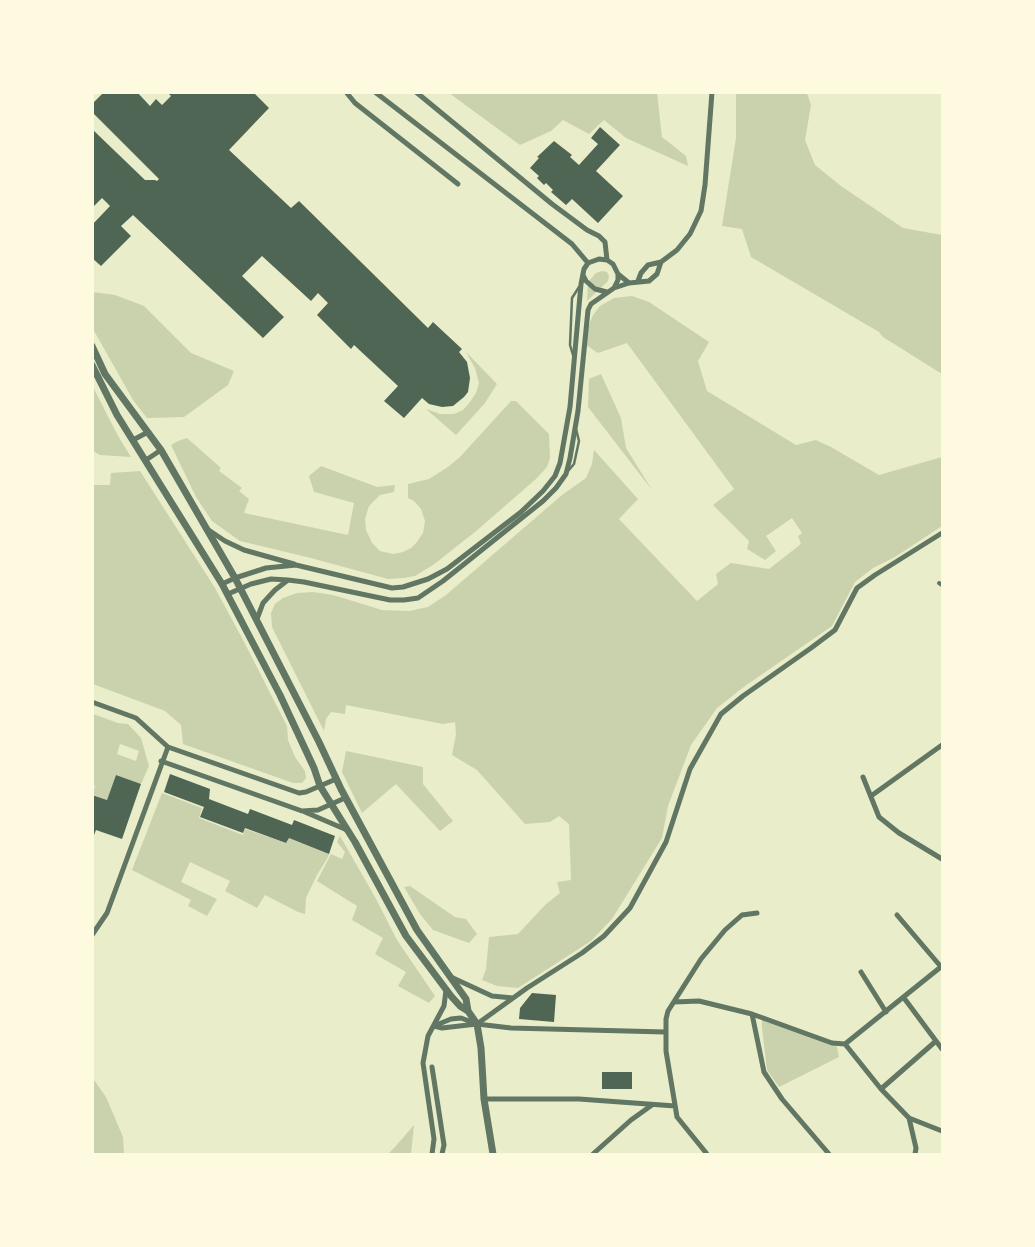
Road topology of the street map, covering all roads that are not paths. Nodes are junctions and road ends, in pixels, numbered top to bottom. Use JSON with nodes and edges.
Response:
{"nodes":[{"id":1,"x":346,"y":92,"type":"edge"},
{"id":2,"x":375,"y":92,"type":"edge"},
{"id":3,"x":416,"y":92,"type":"edge"},
{"id":4,"x":712,"y":92,"type":"edge"},
{"id":5,"x":458,"y":184,"type":"dead end"},
{"id":6,"x":607,"y":260,"type":"junction"},
{"id":7,"x":661,"y":262,"type":"junction"},
{"id":8,"x":588,"y":264,"type":"junction"},
{"id":9,"x":583,"y":274,"type":"junction"},
{"id":10,"x":618,"y":274,"type":"junction"},
{"id":11,"x":638,"y":281,"type":"junction"},
{"id":12,"x":629,"y":283,"type":"junction"},
{"id":13,"x":614,"y":288,"type":"junction"},
{"id":14,"x":607,"y":292,"type":"junction"},
{"id":15,"x":92,"y":346,"type":"edge"},
{"id":16,"x":92,"y":365,"type":"edge"},
{"id":17,"x":148,"y":432,"type":"junction"},
{"id":18,"x":133,"y":440,"type":"junction"},
{"id":19,"x":161,"y":450,"type":"junction"},
{"id":20,"x":146,"y":460,"type":"junction"},
{"id":21,"x":205,"y":527,"type":"junction"},
{"id":22,"x":942,"y":533,"type":"edge"},
{"id":23,"x":296,"y":565,"type":"junction"},
{"id":24,"x":235,"y":578,"type":"junction"},
{"id":25,"x":288,"y":580,"type":"junction"},
{"id":26,"x":222,"y":584,"type":"junction"},
{"id":27,"x":240,"y":588,"type":"junction"},
{"id":28,"x":228,"y":594,"type":"junction"},
{"id":29,"x":256,"y":619,"type":"junction"},
{"id":30,"x":92,"y":702,"type":"edge"},
{"id":31,"x":942,"y":745,"type":"edge"},
{"id":32,"x":168,"y":747,"type":"junction"},
{"id":33,"x":162,"y":761,"type":"junction"},
{"id":34,"x":863,"y":777,"type":"dead end"},
{"id":35,"x":336,"y":779,"type":"junction"},
{"id":36,"x":320,"y":786,"type":"junction"},
{"id":37,"x":871,"y":796,"type":"junction"},
{"id":38,"x":345,"y":798,"type":"junction"},
{"id":39,"x":330,"y":805,"type":"junction"},
{"id":40,"x":302,"y":810,"type":"junction"},
{"id":41,"x":347,"y":830,"type":"junction"},
{"id":42,"x":942,"y":859,"type":"edge"},
{"id":43,"x":757,"y":913,"type":"dead end"},
{"id":44,"x":897,"y":915,"type":"dead end"},
{"id":45,"x":92,"y":936,"type":"edge"},
{"id":46,"x":942,"y":967,"type":"edge"},
{"id":47,"x":861,"y":972,"type":"dead end"},
{"id":48,"x":452,"y":978,"type":"junction"},
{"id":49,"x":446,"y":990,"type":"junction"},
{"id":50,"x":513,"y":998,"type":"junction"},
{"id":51,"x":904,"y":998,"type":"junction"},
{"id":52,"x":674,"y":1002,"type":"junction"},
{"id":53,"x":468,"y":1011,"type":"junction"},
{"id":54,"x":886,"y":1012,"type":"junction"},
{"id":55,"x":752,"y":1014,"type":"junction"},
{"id":56,"x":477,"y":1024,"type":"junction"},
{"id":57,"x":434,"y":1026,"type":"junction"},
{"id":58,"x":665,"y":1032,"type":"junction"},
{"id":59,"x":936,"y":1041,"type":"junction"},
{"id":60,"x":845,"y":1044,"type":"junction"},
{"id":61,"x":942,"y":1050,"type":"edge"},
{"id":62,"x":432,"y":1067,"type":"dead end"},
{"id":63,"x":881,"y":1089,"type":"junction"},
{"id":64,"x":484,"y":1099,"type":"junction"},
{"id":65,"x":653,"y":1105,"type":"junction"},
{"id":66,"x":675,"y":1106,"type":"junction"},
{"id":67,"x":909,"y":1118,"type":"junction"},
{"id":68,"x":942,"y":1131,"type":"edge"},
{"id":69,"x":432,"y":1154,"type":"edge"},
{"id":70,"x":442,"y":1154,"type":"edge"},
{"id":71,"x":493,"y":1154,"type":"edge"},
{"id":72,"x":592,"y":1154,"type":"edge"},
{"id":73,"x":704,"y":1154,"type":"edge"},
{"id":74,"x":829,"y":1154,"type":"edge"},
{"id":75,"x":914,"y":1154,"type":"edge"}],
"edges":[{"from":1,"to":5,"type":"street"},
{"from":2,"to":8,"type":"street"},
{"from":3,"to":6,"type":"street"},
{"from":4,"to":7,"type":"street"},
{"from":6,"to":8,"type":"street"},
{"from":6,"to":10,"type":"street"},
{"from":7,"to":11,"type":"street"},
{"from":7,"to":11,"type":"street"},
{"from":8,"to":9,"type":"street"},
{"from":9,"to":14,"type":"street"},
{"from":9,"to":23,"type":"street"},
{"from":10,"to":12,"type":"street"},
{"from":10,"to":13,"type":"street"},
{"from":11,"to":12,"type":"street"},
{"from":12,"to":13,"type":"street"},
{"from":13,"to":14,"type":"street"},
{"from":14,"to":25,"type":"street"},
{"from":15,"to":17,"type":"street"},
{"from":16,"to":18,"type":"street"},
{"from":17,"to":18,"type":"street"},
{"from":17,"to":19,"type":"street"},
{"from":18,"to":20,"type":"street"},
{"from":19,"to":20,"type":"street"},
{"from":19,"to":21,"type":"street"},
{"from":20,"to":26,"type":"street"},
{"from":21,"to":23,"type":"street"},
{"from":21,"to":24,"type":"street"},
{"from":22,"to":50,"type":"street"},
{"from":23,"to":24,"type":"street"},
{"from":24,"to":26,"type":"street"},
{"from":24,"to":27,"type":"street"},
{"from":25,"to":27,"type":"street"},
{"from":25,"to":29,"type":"street"},
{"from":26,"to":28,"type":"street"},
{"from":27,"to":28,"type":"street"},
{"from":27,"to":29,"type":"street"},
{"from":28,"to":36,"type":"street"},
{"from":29,"to":35,"type":"street"},
{"from":30,"to":32,"type":"street"},
{"from":31,"to":37,"type":"street"},
{"from":32,"to":33,"type":"street"},
{"from":32,"to":36,"type":"street"},
{"from":33,"to":40,"type":"street"},
{"from":33,"to":45,"type":"street"},
{"from":34,"to":37,"type":"street"},
{"from":35,"to":36,"type":"street"},
{"from":35,"to":38,"type":"street"},
{"from":36,"to":39,"type":"street"},
{"from":37,"to":42,"type":"street"},
{"from":38,"to":39,"type":"street"},
{"from":38,"to":48,"type":"street"},
{"from":39,"to":40,"type":"street"},
{"from":39,"to":41,"type":"street"},
{"from":40,"to":41,"type":"street"},
{"from":41,"to":49,"type":"street"},
{"from":43,"to":52,"type":"street"},
{"from":44,"to":46,"type":"street"},
{"from":46,"to":51,"type":"street"},
{"from":47,"to":54,"type":"street"},
{"from":48,"to":50,"type":"street"},
{"from":48,"to":53,"type":"street"},
{"from":49,"to":53,"type":"street"},
{"from":49,"to":57,"type":"street"},
{"from":50,"to":56,"type":"street"},
{"from":51,"to":54,"type":"street"},
{"from":51,"to":59,"type":"street"},
{"from":52,"to":55,"type":"street"},
{"from":52,"to":58,"type":"street"},
{"from":53,"to":56,"type":"street"},
{"from":54,"to":60,"type":"street"},
{"from":55,"to":60,"type":"street"},
{"from":55,"to":74,"type":"street"},
{"from":56,"to":57,"type":"street"},
{"from":56,"to":58,"type":"street"},
{"from":56,"to":64,"type":"street"},
{"from":57,"to":69,"type":"street"},
{"from":58,"to":66,"type":"street"},
{"from":59,"to":61,"type":"street"},
{"from":59,"to":63,"type":"street"},
{"from":60,"to":63,"type":"street"},
{"from":62,"to":70,"type":"street"},
{"from":63,"to":67,"type":"street"},
{"from":64,"to":65,"type":"street"},
{"from":64,"to":71,"type":"street"},
{"from":65,"to":66,"type":"street"},
{"from":65,"to":72,"type":"street"},
{"from":66,"to":73,"type":"street"},
{"from":67,"to":68,"type":"street"},
{"from":67,"to":75,"type":"street"}]}
